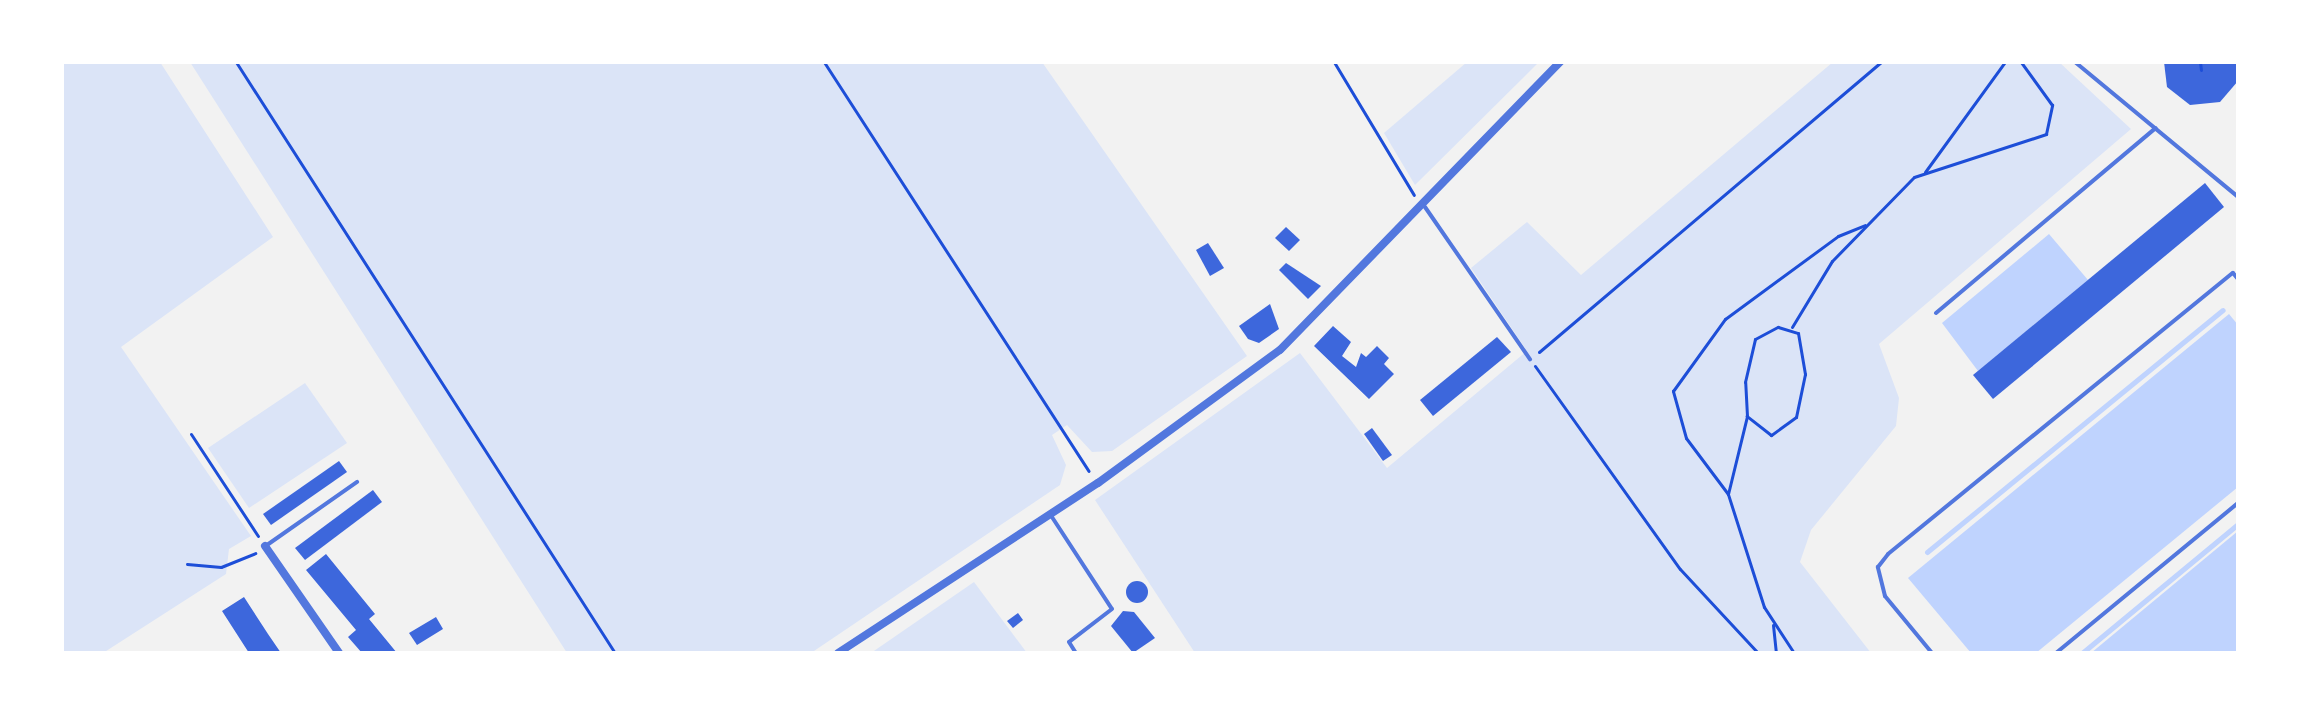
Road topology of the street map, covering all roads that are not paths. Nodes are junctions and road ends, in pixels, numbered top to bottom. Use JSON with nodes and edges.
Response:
{"nodes":[{"id":1,"x":1560,"y":62,"type":"edge"},
{"id":2,"x":2075,"y":62,"type":"edge"},
{"id":3,"x":2156,"y":128,"type":"junction"},
{"id":4,"x":2238,"y":197,"type":"edge"},
{"id":5,"x":1425,"y":207,"type":"junction"},
{"id":6,"x":2238,"y":269,"type":"edge"},
{"id":7,"x":2233,"y":273,"type":"junction"},
{"id":8,"x":2238,"y":279,"type":"edge"},
{"id":9,"x":1936,"y":313,"type":"dead end"},
{"id":10,"x":1530,"y":359,"type":"road end"},
{"id":11,"x":357,"y":482,"type":"dead end"},
{"id":12,"x":2238,"y":503,"type":"edge"},
{"id":13,"x":1050,"y":514,"type":"junction"},
{"id":14,"x":265,"y":546,"type":"joint"},
{"id":15,"x":339,"y":653,"type":"edge"},
{"id":16,"x":838,"y":653,"type":"edge"},
{"id":17,"x":1076,"y":653,"type":"edge"},
{"id":18,"x":1932,"y":653,"type":"edge"},
{"id":19,"x":2056,"y":653,"type":"edge"}],
"edges":[{"from":1,"to":5,"type":"street"},
{"from":2,"to":3,"type":"lane"},
{"from":3,"to":4,"type":"lane"},
{"from":3,"to":9,"type":"lane"},
{"from":5,"to":10,"type":"lane"},
{"from":5,"to":13,"type":"street"},
{"from":6,"to":7,"type":"lane"},
{"from":7,"to":8,"type":"lane"},
{"from":7,"to":18,"type":"lane"},
{"from":11,"to":14,"type":"lane"},
{"from":12,"to":19,"type":"lane"},
{"from":13,"to":16,"type":"street"},
{"from":13,"to":17,"type":"lane"},
{"from":14,"to":15,"type":"street"}]}
